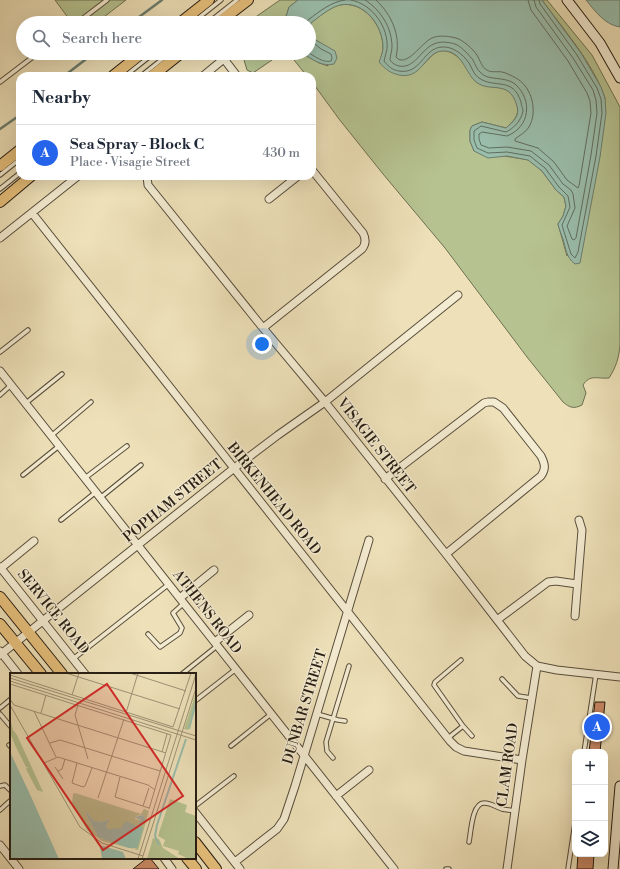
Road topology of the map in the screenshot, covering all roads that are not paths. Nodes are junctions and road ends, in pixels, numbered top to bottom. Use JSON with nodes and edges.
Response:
{"nodes":[{"id":1,"x":107,"y":0,"type":"edge"},
{"id":2,"x":209,"y":0,"type":"edge"},
{"id":3,"x":221,"y":0,"type":"edge"},
{"id":4,"x":237,"y":0,"type":"edge"},
{"id":5,"x":248,"y":0,"type":"edge"},
{"id":6,"x":567,"y":0,"type":"edge"},
{"id":7,"x":86,"y":16,"type":"edge"},
{"id":8,"x":189,"y":16,"type":"edge"},
{"id":9,"x":201,"y":16,"type":"edge"},
{"id":10,"x":217,"y":16,"type":"edge"},
{"id":11,"x":227,"y":16,"type":"edge"},
{"id":12,"x":29,"y":60,"type":"edge"},
{"id":13,"x":133,"y":60,"type":"edge"},
{"id":14,"x":145,"y":60,"type":"edge"},
{"id":15,"x":161,"y":60,"type":"edge"},
{"id":16,"x":172,"y":60,"type":"edge"},
{"id":17,"x":223,"y":60,"type":"edge"},
{"id":18,"x":225,"y":60,"type":"edge"},
{"id":19,"x":118,"y":72,"type":"edge"},
{"id":20,"x":130,"y":72,"type":"edge"},
{"id":21,"x":146,"y":72,"type":"edge"},
{"id":22,"x":157,"y":72,"type":"edge"},
{"id":23,"x":208,"y":72,"type":"edge"},
{"id":24,"x":234,"y":72,"type":"edge"},
{"id":25,"x":620,"y":78,"type":"edge"},
{"id":26,"x":0,"y":82,"type":"edge"},
{"id":27,"x":16,"y":153,"type":"edge"},
{"id":28,"x":16,"y":162,"type":"edge"},
{"id":29,"x":0,"y":166,"type":"edge"},
{"id":30,"x":0,"y":175,"type":"edge"},
{"id":31,"x":316,"y":175,"type":"edge"},
{"id":32,"x":16,"y":176,"type":"edge"},
{"id":33,"x":26,"y":180,"type":"edge"},
{"id":34,"x":73,"y":180,"type":"edge"},
{"id":35,"x":147,"y":180,"type":"edge"},
{"id":36,"x":293,"y":180,"type":"edge"},
{"id":37,"x":0,"y":189,"type":"edge"},
{"id":38,"x":269,"y":199,"type":"dead end"},
{"id":39,"x":0,"y":202,"type":"edge"},
{"id":40,"x":32,"y":213,"type":"junction"},
{"id":41,"x":0,"y":238,"type":"edge"},
{"id":42,"x":458,"y":295,"type":"dead end"},
{"id":43,"x":263,"y":328,"type":"junction"},
{"id":44,"x":28,"y":330,"type":"dead end"},
{"id":45,"x":0,"y":352,"type":"edge"},
{"id":46,"x":0,"y":372,"type":"edge"},
{"id":47,"x":62,"y":374,"type":"dead end"},
{"id":48,"x":11,"y":385,"type":"junction"},
{"id":49,"x":0,"y":395,"type":"edge"},
{"id":50,"x":91,"y":402,"type":"dead end"},
{"id":51,"x":325,"y":402,"type":"junction"},
{"id":52,"x":25,"y":403,"type":"junction"},
{"id":53,"x":51,"y":436,"type":"junction"},
{"id":54,"x":59,"y":446,"type":"junction"},
{"id":55,"x":127,"y":446,"type":"dead end"},
{"id":56,"x":141,"y":465,"type":"dead end"},
{"id":57,"x":233,"y":469,"type":"junction"},
{"id":58,"x":23,"y":475,"type":"dead end"},
{"id":59,"x":85,"y":478,"type":"junction"},
{"id":60,"x":385,"y":479,"type":"junction"},
{"id":61,"x":98,"y":495,"type":"junction"},
{"id":62,"x":61,"y":520,"type":"dead end"},
{"id":63,"x":579,"y":520,"type":"dead end"},
{"id":64,"x":369,"y":540,"type":"dead end"},
{"id":65,"x":34,"y":541,"type":"dead end"},
{"id":66,"x":138,"y":546,"type":"junction"},
{"id":67,"x":446,"y":554,"type":"junction"},
{"id":68,"x":1,"y":567,"type":"edge"},
{"id":69,"x":214,"y":570,"type":"dead end"},
{"id":70,"x":169,"y":584,"type":"junction"},
{"id":71,"x":577,"y":584,"type":"junction"},
{"id":72,"x":0,"y":597,"type":"edge"},
{"id":73,"x":182,"y":601,"type":"junction"},
{"id":74,"x":347,"y":611,"type":"junction"},
{"id":75,"x":249,"y":615,"type":"dead end"},
{"id":76,"x":575,"y":616,"type":"dead end"},
{"id":77,"x":497,"y":620,"type":"junction"},
{"id":78,"x":43,"y":621,"type":"junction"},
{"id":79,"x":0,"y":624,"type":"edge"},
{"id":80,"x":28,"y":632,"type":"junction"},
{"id":81,"x":148,"y":634,"type":"dead end"},
{"id":82,"x":15,"y":643,"type":"junction"},
{"id":83,"x":216,"y":644,"type":"junction"},
{"id":84,"x":1,"y":653,"type":"edge"},
{"id":85,"x":73,"y":659,"type":"junction"},
{"id":86,"x":461,"y":660,"type":"dead end"},
{"id":87,"x":349,"y":666,"type":"dead end"},
{"id":88,"x":537,"y":666,"type":"junction"},
{"id":89,"x":236,"y":669,"type":"junction"},
{"id":90,"x":17,"y":673,"type":"edge"},
{"id":91,"x":40,"y":673,"type":"edge"},
{"id":92,"x":61,"y":673,"type":"edge"},
{"id":93,"x":85,"y":673,"type":"edge"},
{"id":94,"x":183,"y":673,"type":"edge"},
{"id":95,"x":596,"y":674,"type":"junction"},
{"id":96,"x":620,"y":678,"type":"edge"},
{"id":97,"x":502,"y":679,"type":"dead end"},
{"id":98,"x":531,"y":698,"type":"junction"},
{"id":99,"x":10,"y":700,"type":"edge"},
{"id":100,"x":196,"y":700,"type":"edge"},
{"id":101,"x":0,"y":708,"type":"edge"},
{"id":102,"x":0,"y":714,"type":"edge"},
{"id":103,"x":271,"y":714,"type":"junction"},
{"id":104,"x":316,"y":714,"type":"junction"},
{"id":105,"x":332,"y":719,"type":"junction"},
{"id":106,"x":345,"y":721,"type":"dead end"},
{"id":107,"x":10,"y":726,"type":"edge"},
{"id":108,"x":464,"y":726,"type":"junction"},
{"id":109,"x":472,"y":736,"type":"dead end"},
{"id":110,"x":448,"y":738,"type":"junction"},
{"id":111,"x":231,"y":746,"type":"dead end"},
{"id":112,"x":584,"y":749,"type":"edge"},
{"id":113,"x":303,"y":755,"type":"junction"},
{"id":114,"x":333,"y":758,"type":"dead end"},
{"id":115,"x":522,"y":760,"type":"junction"},
{"id":116,"x":369,"y":770,"type":"dead end"},
{"id":117,"x":234,"y":776,"type":"dead end"},
{"id":118,"x":0,"y":786,"type":"edge"},
{"id":119,"x":620,"y":786,"type":"edge"},
{"id":120,"x":10,"y":790,"type":"edge"},
{"id":121,"x":336,"y":796,"type":"junction"},
{"id":122,"x":10,"y":801,"type":"edge"},
{"id":123,"x":196,"y":805,"type":"edge"},
{"id":124,"x":0,"y":810,"type":"edge"},
{"id":125,"x":515,"y":811,"type":"junction"},
{"id":126,"x":196,"y":813,"type":"edge"},
{"id":127,"x":469,"y":842,"type":"dead end"},
{"id":128,"x":196,"y":843,"type":"edge"},
{"id":129,"x":572,"y":843,"type":"edge"},
{"id":130,"x":0,"y":845,"type":"edge"},
{"id":131,"x":10,"y":858,"type":"edge"},
{"id":132,"x":11,"y":859,"type":"edge"},
{"id":133,"x":188,"y":859,"type":"edge"},
{"id":134,"x":235,"y":862,"type":"junction"},
{"id":135,"x":391,"y":868,"type":"edge"},
{"id":136,"x":19,"y":869,"type":"edge"},
{"id":137,"x":196,"y":869,"type":"edge"},
{"id":138,"x":216,"y":869,"type":"edge"},
{"id":139,"x":240,"y":869,"type":"edge"},
{"id":140,"x":446,"y":869,"type":"edge"},
{"id":141,"x":449,"y":869,"type":"edge"},
{"id":142,"x":507,"y":869,"type":"edge"},
{"id":143,"x":568,"y":869,"type":"edge"},
{"id":144,"x":613,"y":869,"type":"edge"}],
"edges":[{"from":1,"to":7,"type":"lane"},
{"from":2,"to":8,"type":"main road"},
{"from":3,"to":9,"type":"lane"},
{"from":4,"to":10,"type":"lane"},
{"from":5,"to":11,"type":"main road"},
{"from":6,"to":25,"type":"main road"},
{"from":12,"to":26,"type":"lane"},
{"from":13,"to":19,"type":"main road"},
{"from":14,"to":20,"type":"lane"},
{"from":15,"to":21,"type":"lane"},
{"from":16,"to":22,"type":"main road"},
{"from":17,"to":23,"type":"street"},
{"from":18,"to":24,"type":"street"},
{"from":27,"to":29,"type":"main road"},
{"from":28,"to":30,"type":"lane"},
{"from":31,"to":43,"type":"street"},
{"from":32,"to":37,"type":"lane"},
{"from":33,"to":39,"type":"main road"},
{"from":34,"to":40,"type":"street"},
{"from":35,"to":43,"type":"street","name":"VISAGIE STREET"},
{"from":36,"to":38,"type":"street"},
{"from":40,"to":41,"type":"street"},
{"from":40,"to":57,"type":"street","name":"BIRKENHEAD ROAD"},
{"from":42,"to":51,"type":"street","name":"POPHAM STREET"},
{"from":43,"to":51,"type":"street","name":"VISAGIE STREET"},
{"from":44,"to":45,"type":"lane"},
{"from":46,"to":48,"type":"street","name":"ATHENS ROAD"},
{"from":47,"to":52,"type":"lane"},
{"from":48,"to":49,"type":"lane"},
{"from":48,"to":52,"type":"street","name":"ATHENS ROAD"},
{"from":50,"to":53,"type":"lane"},
{"from":51,"to":57,"type":"street","name":"POPHAM STREET"},
{"from":51,"to":60,"type":"street","name":"VISAGIE STREET"},
{"from":52,"to":53,"type":"street","name":"ATHENS ROAD"},
{"from":53,"to":54,"type":"street","name":"ATHENS ROAD"},
{"from":54,"to":58,"type":"lane"},
{"from":54,"to":59,"type":"street","name":"ATHENS ROAD"},
{"from":55,"to":59,"type":"lane"},
{"from":56,"to":61,"type":"lane"},
{"from":57,"to":66,"type":"street","name":"POPHAM STREET"},
{"from":57,"to":74,"type":"street","name":"BIRKENHEAD ROAD"},
{"from":59,"to":61,"type":"street","name":"ATHENS ROAD"},
{"from":60,"to":67,"type":"street","name":"VISAGIE STREET"},
{"from":60,"to":67,"type":"street"},
{"from":61,"to":62,"type":"lane"},
{"from":61,"to":66,"type":"street","name":"ATHENS ROAD"},
{"from":63,"to":71,"type":"street"},
{"from":64,"to":74,"type":"street","name":"DUNBAR STREET"},
{"from":65,"to":68,"type":"street"},
{"from":66,"to":70,"type":"street","name":"ATHENS ROAD"},
{"from":66,"to":78,"type":"street","name":"POPHAM STREET"},
{"from":67,"to":77,"type":"street","name":"VISAGIE STREET"},
{"from":68,"to":78,"type":"street","name":"SERVICE ROAD"},
{"from":69,"to":73,"type":"street"},
{"from":70,"to":73,"type":"street","name":"ATHENS ROAD"},
{"from":70,"to":85,"type":"lane"},
{"from":71,"to":76,"type":"street"},
{"from":71,"to":77,"type":"street"},
{"from":72,"to":80,"type":"main road"},
{"from":73,"to":81,"type":"lane"},
{"from":73,"to":83,"type":"street","name":"ATHENS ROAD"},
{"from":74,"to":104,"type":"street","name":"DUNBAR STREET"},
{"from":74,"to":110,"type":"street","name":"BIRKENHEAD ROAD"},
{"from":75,"to":83,"type":"street"},
{"from":77,"to":88,"type":"street","name":"VISAGIE STREET"},
{"from":78,"to":80,"type":"street","name":"POPHAM STREET"},
{"from":78,"to":85,"type":"street","name":"SERVICE ROAD"},
{"from":79,"to":82,"type":"main road"},
{"from":80,"to":82,"type":"street","name":"POPHAM STREET"},
{"from":80,"to":92,"type":"main road"},
{"from":82,"to":84,"type":"street","name":"POPHAM STREET"},
{"from":82,"to":91,"type":"main road"},
{"from":83,"to":89,"type":"street","name":"ATHENS ROAD"},
{"from":83,"to":94,"type":"lane"},
{"from":84,"to":90,"type":"street"},
{"from":85,"to":93,"type":"street","name":"SERVICE ROAD"},
{"from":86,"to":108,"type":"lane"},
{"from":87,"to":105,"type":"lane"},
{"from":88,"to":95,"type":"street"},
{"from":88,"to":98,"type":"street","name":"CLAM ROAD"},
{"from":89,"to":100,"type":"lane"},
{"from":89,"to":103,"type":"street","name":"ATHENS ROAD"},
{"from":95,"to":96,"type":"street"},
{"from":95,"to":112,"type":"lane"},
{"from":97,"to":98,"type":"lane"},
{"from":98,"to":115,"type":"street","name":"CLAM ROAD"},
{"from":99,"to":101,"type":"lane"},
{"from":102,"to":107,"type":"lane"},
{"from":103,"to":111,"type":"lane"},
{"from":103,"to":113,"type":"street","name":"ATHENS ROAD"},
{"from":104,"to":105,"type":"lane"},
{"from":104,"to":113,"type":"street","name":"DUNBAR STREET"},
{"from":105,"to":106,"type":"lane"},
{"from":105,"to":114,"type":"lane"},
{"from":108,"to":109,"type":"lane"},
{"from":108,"to":110,"type":"lane"},
{"from":110,"to":115,"type":"street","name":"BIRKENHEAD ROAD"},
{"from":113,"to":121,"type":"street","name":"ATHENS ROAD"},
{"from":113,"to":134,"type":"street","name":"DUNBAR STREET"},
{"from":115,"to":125,"type":"street","name":"CLAM ROAD"},
{"from":116,"to":121,"type":"street"},
{"from":117,"to":123,"type":"lane"},
{"from":118,"to":120,"type":"lane"},
{"from":119,"to":144,"type":"main road"},
{"from":121,"to":135,"type":"street","name":"ATHENS ROAD"},
{"from":122,"to":124,"type":"lane"},
{"from":125,"to":127,"type":"lane"},
{"from":125,"to":142,"type":"street","name":"CLAM ROAD"},
{"from":126,"to":134,"type":"street"},
{"from":128,"to":138,"type":"main road"},
{"from":129,"to":143,"type":"lane"},
{"from":130,"to":131,"type":"street"},
{"from":132,"to":136,"type":"street"},
{"from":133,"to":137,"type":"main road"},
{"from":134,"to":139,"type":"street"},
{"from":140,"to":141,"type":"lane"}]}
